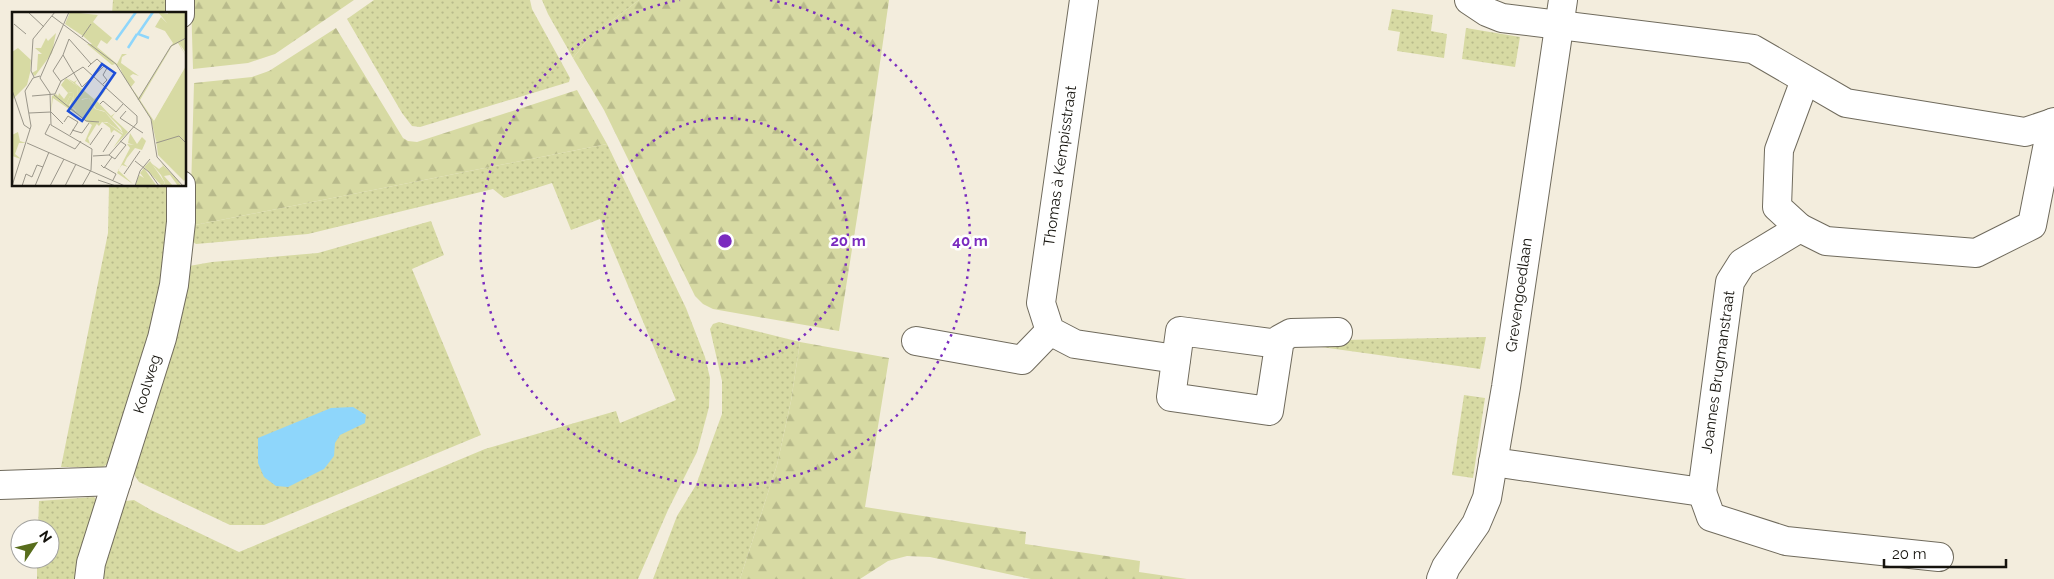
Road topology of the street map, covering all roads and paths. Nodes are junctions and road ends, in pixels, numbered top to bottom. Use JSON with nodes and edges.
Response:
{"nodes":[{"id":1,"x":1084,"y":0,"type":"edge"},
{"id":2,"x":1469,"y":0,"type":"edge"},
{"id":3,"x":1561,"y":12,"type":"edge"},
{"id":4,"x":1805,"y":80,"type":"junction"},
{"id":5,"x":2053,"y":123,"type":"edge"},
{"id":6,"x":181,"y":186,"type":"edge"},
{"id":7,"x":1800,"y":228,"type":"junction"},
{"id":8,"x":1050,"y":331,"type":"junction"},
{"id":9,"x":1338,"y":332,"type":"dead end"},
{"id":10,"x":916,"y":341,"type":"dead end"},
{"id":11,"x":1278,"y":344,"type":"junction"},
{"id":12,"x":1176,"y":359,"type":"junction"},
{"id":13,"x":1493,"y":462,"type":"junction"},
{"id":14,"x":117,"y":482,"type":"junction"},
{"id":15,"x":0,"y":485,"type":"edge"},
{"id":16,"x":1702,"y":492,"type":"junction"},
{"id":17,"x":1939,"y":557,"type":"dead end"},
{"id":18,"x":89,"y":579,"type":"edge"},
{"id":19,"x":1441,"y":579,"type":"edge"}],
"edges":[{"from":1,"to":8,"type":"street","name":"Thomas à Kempisstraat"},
{"from":2,"to":3,"type":"street"},
{"from":3,"to":4,"type":"street"},
{"from":3,"to":13,"type":"street","name":"Grevengoedlaan"},
{"from":4,"to":5,"type":"street"},
{"from":4,"to":7,"type":"street"},
{"from":5,"to":7,"type":"street"},
{"from":6,"to":14,"type":"street","name":"Koolweg"},
{"from":7,"to":16,"type":"street","name":"Joannes Brugmanstraat"},
{"from":8,"to":10,"type":"street"},
{"from":8,"to":12,"type":"street"},
{"from":9,"to":11,"type":"street"},
{"from":11,"to":12,"type":"street"},
{"from":11,"to":12,"type":"street"},
{"from":13,"to":16,"type":"street"},
{"from":13,"to":19,"type":"street","name":"Grevengoedlaan"},
{"from":14,"to":15,"type":"street"},
{"from":14,"to":18,"type":"street","name":"Koolweg"},
{"from":16,"to":17,"type":"street","name":"Joannes Brugmanstraat"}]}
